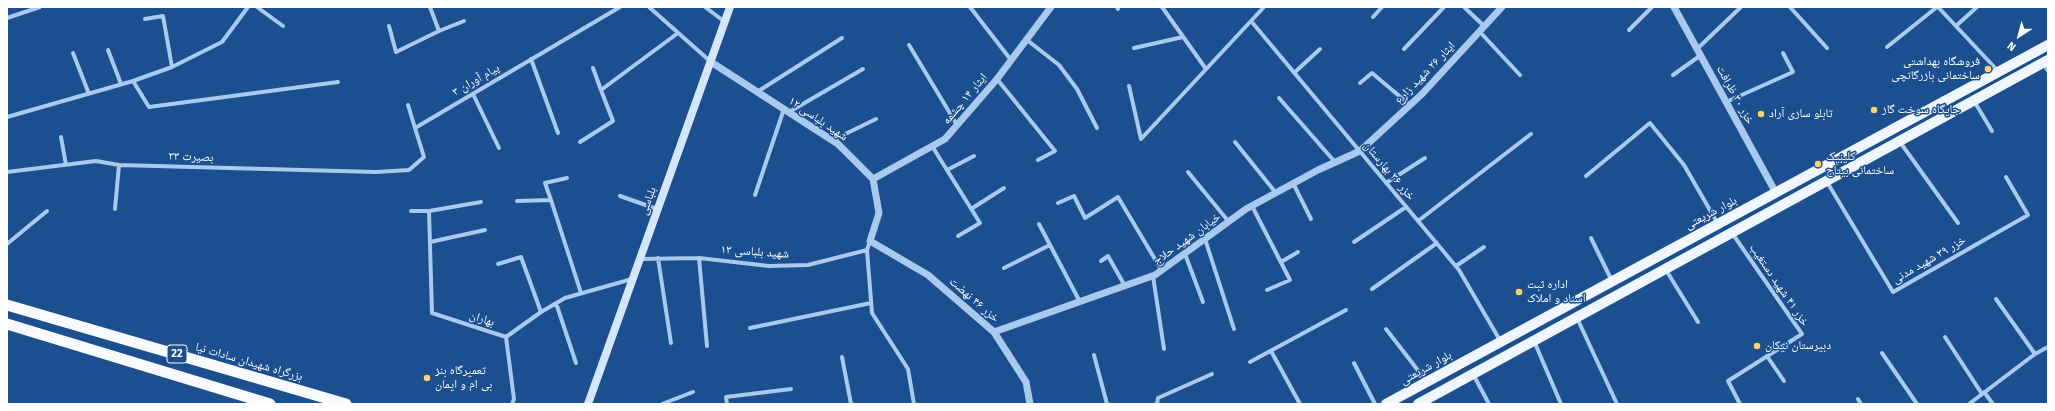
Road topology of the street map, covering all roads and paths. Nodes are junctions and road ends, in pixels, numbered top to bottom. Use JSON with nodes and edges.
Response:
{"nodes":[{"id":1,"x":40,"y":7,"type":"edge"},
{"id":2,"x":248,"y":7,"type":"edge"},
{"id":3,"x":257,"y":7,"type":"edge"},
{"id":4,"x":430,"y":7,"type":"edge"},
{"id":5,"x":620,"y":7,"type":"edge"},
{"id":6,"x":649,"y":7,"type":"edge"},
{"id":7,"x":705,"y":7,"type":"edge"},
{"id":8,"x":730,"y":7,"type":"edge"},
{"id":9,"x":970,"y":7,"type":"edge"},
{"id":10,"x":1051,"y":7,"type":"edge"},
{"id":11,"x":1162,"y":7,"type":"edge"},
{"id":12,"x":1264,"y":7,"type":"edge"},
{"id":13,"x":1382,"y":7,"type":"edge"},
{"id":14,"x":1444,"y":7,"type":"edge"},
{"id":15,"x":1464,"y":7,"type":"edge"},
{"id":16,"x":1502,"y":7,"type":"edge"},
{"id":17,"x":1652,"y":7,"type":"edge"},
{"id":18,"x":1674,"y":7,"type":"edge"},
{"id":19,"x":1741,"y":7,"type":"edge"},
{"id":20,"x":1790,"y":7,"type":"edge"},
{"id":21,"x":1938,"y":7,"type":"edge"},
{"id":22,"x":1977,"y":7,"type":"edge"},
{"id":23,"x":1373,"y":17,"type":"dead end"},
{"id":24,"x":7,"y":18,"type":"edge"},
{"id":25,"x":145,"y":19,"type":"dead end"},
{"id":26,"x":464,"y":21,"type":"dead end"},
{"id":27,"x":1251,"y":21,"type":"junction"},
{"id":28,"x":725,"y":22,"type":"junction"},
{"id":29,"x":283,"y":26,"type":"dead end"},
{"id":30,"x":389,"y":26,"type":"dead end"},
{"id":31,"x":1956,"y":26,"type":"junction"},
{"id":32,"x":1482,"y":28,"type":"junction"},
{"id":33,"x":1629,"y":30,"type":"dead end"},
{"id":34,"x":439,"y":31,"type":"junction"},
{"id":35,"x":678,"y":33,"type":"junction"},
{"id":36,"x":1183,"y":37,"type":"junction"},
{"id":37,"x":842,"y":38,"type":"dead end"},
{"id":38,"x":1027,"y":40,"type":"junction"},
{"id":39,"x":909,"y":45,"type":"dead end"},
{"id":40,"x":2048,"y":45,"type":"edge"},
{"id":41,"x":1887,"y":47,"type":"dead end"},
{"id":42,"x":1134,"y":48,"type":"dead end"},
{"id":43,"x":1827,"y":48,"type":"dead end"},
{"id":44,"x":1320,"y":49,"type":"dead end"},
{"id":45,"x":108,"y":50,"type":"dead end"},
{"id":46,"x":1404,"y":50,"type":"dead end"},
{"id":47,"x":1699,"y":52,"type":"junction"},
{"id":48,"x":73,"y":53,"type":"dead end"},
{"id":49,"x":1783,"y":53,"type":"dead end"},
{"id":50,"x":531,"y":60,"type":"junction"},
{"id":51,"x":1011,"y":60,"type":"junction"},
{"id":52,"x":711,"y":62,"type":"junction"},
{"id":53,"x":2046,"y":65,"type":"edge"},
{"id":54,"x":172,"y":67,"type":"junction"},
{"id":55,"x":593,"y":68,"type":"dead end"},
{"id":56,"x":863,"y":69,"type":"dead end"},
{"id":57,"x":1206,"y":69,"type":"junction"},
{"id":58,"x":1999,"y":72,"type":"junction"},
{"id":59,"x":1294,"y":73,"type":"junction"},
{"id":60,"x":1673,"y":75,"type":"dead end"},
{"id":61,"x":1520,"y":76,"type":"dead end"},
{"id":62,"x":997,"y":78,"type":"junction"},
{"id":63,"x":132,"y":81,"type":"junction"},
{"id":64,"x":338,"y":82,"type":"dead end"},
{"id":65,"x":1360,"y":82,"type":"dead end"},
{"id":66,"x":122,"y":84,"type":"junction"},
{"id":67,"x":1129,"y":86,"type":"dead end"},
{"id":68,"x":601,"y":90,"type":"junction"},
{"id":69,"x":757,"y":92,"type":"junction"},
{"id":70,"x":89,"y":94,"type":"junction"},
{"id":71,"x":473,"y":94,"type":"junction"},
{"id":72,"x":1279,"y":98,"type":"dead end"},
{"id":73,"x":1974,"y":101,"type":"junction"},
{"id":74,"x":1726,"y":102,"type":"junction"},
{"id":75,"x":408,"y":105,"type":"dead end"},
{"id":76,"x":1410,"y":105,"type":"junction"},
{"id":77,"x":787,"y":111,"type":"junction"},
{"id":78,"x":7,"y":117,"type":"edge"},
{"id":79,"x":876,"y":119,"type":"dead end"},
{"id":80,"x":957,"y":125,"type":"junction"},
{"id":81,"x":415,"y":128,"type":"junction"},
{"id":82,"x":1097,"y":128,"type":"dead end"},
{"id":83,"x":1992,"y":131,"type":"dead end"},
{"id":84,"x":558,"y":133,"type":"dead end"},
{"id":85,"x":1531,"y":134,"type":"dead end"},
{"id":86,"x":61,"y":137,"type":"dead end"},
{"id":87,"x":832,"y":140,"type":"junction"},
{"id":88,"x":1900,"y":141,"type":"junction"},
{"id":89,"x":580,"y":142,"type":"dead end"},
{"id":90,"x":1235,"y":142,"type":"dead end"},
{"id":91,"x":932,"y":146,"type":"junction"},
{"id":92,"x":499,"y":148,"type":"dead end"},
{"id":93,"x":1360,"y":152,"type":"junction"},
{"id":94,"x":974,"y":156,"type":"dead end"},
{"id":95,"x":1425,"y":158,"type":"dead end"},
{"id":96,"x":1038,"y":160,"type":"dead end"},
{"id":97,"x":1336,"y":162,"type":"junction"},
{"id":98,"x":66,"y":165,"type":"junction"},
{"id":99,"x":119,"y":165,"type":"junction"},
{"id":100,"x":947,"y":170,"type":"junction"},
{"id":101,"x":7,"y":172,"type":"edge"},
{"id":102,"x":1188,"y":172,"type":"dead end"},
{"id":103,"x":1586,"y":176,"type":"dead end"},
{"id":104,"x":2006,"y":177,"type":"dead end"},
{"id":105,"x":567,"y":178,"type":"dead end"},
{"id":106,"x":874,"y":179,"type":"junction"},
{"id":107,"x":1827,"y":181,"type":"junction"},
{"id":108,"x":1386,"y":183,"type":"junction"},
{"id":109,"x":1293,"y":184,"type":"junction"},
{"id":110,"x":1004,"y":188,"type":"dead end"},
{"id":111,"x":1276,"y":193,"type":"junction"},
{"id":112,"x":1776,"y":193,"type":"junction"},
{"id":113,"x":756,"y":195,"type":"dead end"},
{"id":114,"x":620,"y":196,"type":"dead end"},
{"id":115,"x":551,"y":200,"type":"junction"},
{"id":116,"x":517,"y":201,"type":"dead end"},
{"id":117,"x":482,"y":202,"type":"dead end"},
{"id":118,"x":1058,"y":203,"type":"dead end"},
{"id":119,"x":1252,"y":206,"type":"junction"},
{"id":120,"x":1406,"y":207,"type":"junction"},
{"id":121,"x":115,"y":209,"type":"dead end"},
{"id":122,"x":971,"y":209,"type":"junction"},
{"id":123,"x":658,"y":210,"type":"junction"},
{"id":124,"x":47,"y":211,"type":"dead end"},
{"id":125,"x":411,"y":211,"type":"dead end"},
{"id":126,"x":429,"y":211,"type":"junction"},
{"id":127,"x":1311,"y":219,"type":"dead end"},
{"id":128,"x":1418,"y":221,"type":"junction"},
{"id":129,"x":1229,"y":222,"type":"junction"},
{"id":130,"x":1958,"y":223,"type":"dead end"},
{"id":131,"x":1039,"y":224,"type":"dead end"},
{"id":132,"x":1718,"y":224,"type":"junction"},
{"id":133,"x":485,"y":230,"type":"dead end"},
{"id":134,"x":1732,"y":233,"type":"junction"},
{"id":135,"x":958,"y":236,"type":"dead end"},
{"id":136,"x":1592,"y":238,"type":"dead end"},
{"id":137,"x":1205,"y":239,"type":"junction"},
{"id":138,"x":870,"y":241,"type":"junction"},
{"id":139,"x":430,"y":242,"type":"junction"},
{"id":140,"x":1354,"y":242,"type":"dead end"},
{"id":141,"x":1437,"y":243,"type":"junction"},
{"id":142,"x":7,"y":244,"type":"edge"},
{"id":143,"x":1681,"y":244,"type":"junction"},
{"id":144,"x":1050,"y":245,"type":"junction"},
{"id":145,"x":1484,"y":247,"type":"dead end"},
{"id":146,"x":867,"y":250,"type":"junction"},
{"id":147,"x":1298,"y":252,"type":"dead end"},
{"id":148,"x":1185,"y":254,"type":"junction"},
{"id":149,"x":1688,"y":257,"type":"junction"},
{"id":150,"x":658,"y":258,"type":"junction"},
{"id":151,"x":699,"y":258,"type":"junction"},
{"id":152,"x":640,"y":259,"type":"junction"},
{"id":153,"x":1101,"y":261,"type":"dead end"},
{"id":154,"x":1281,"y":262,"type":"junction"},
{"id":155,"x":498,"y":264,"type":"dead end"},
{"id":156,"x":1456,"y":266,"type":"junction"},
{"id":157,"x":1004,"y":268,"type":"dead end"},
{"id":158,"x":1665,"y":269,"type":"junction"},
{"id":159,"x":1162,"y":271,"type":"junction"},
{"id":160,"x":1153,"y":276,"type":"junction"},
{"id":161,"x":633,"y":279,"type":"junction"},
{"id":162,"x":1612,"y":282,"type":"junction"},
{"id":163,"x":1125,"y":286,"type":"junction"},
{"id":164,"x":1372,"y":289,"type":"dead end"},
{"id":165,"x":1267,"y":290,"type":"dead end"},
{"id":166,"x":581,"y":293,"type":"junction"},
{"id":167,"x":1996,"y":299,"type":"dead end"},
{"id":168,"x":1080,"y":302,"type":"junction"},
{"id":169,"x":1202,"y":302,"type":"dead end"},
{"id":170,"x":556,"y":303,"type":"junction"},
{"id":171,"x":871,"y":303,"type":"junction"},
{"id":172,"x":7,"y":305,"type":"edge"},
{"id":173,"x":1346,"y":310,"type":"dead end"},
{"id":174,"x":541,"y":312,"type":"junction"},
{"id":175,"x":1577,"y":318,"type":"junction"},
{"id":176,"x":1698,"y":322,"type":"dead end"},
{"id":177,"x":7,"y":324,"type":"edge"},
{"id":178,"x":750,"y":328,"type":"dead end"},
{"id":179,"x":1234,"y":329,"type":"dead end"},
{"id":180,"x":1386,"y":330,"type":"dead end"},
{"id":181,"x":994,"y":332,"type":"junction"},
{"id":182,"x":506,"y":337,"type":"junction"},
{"id":183,"x":1945,"y":337,"type":"dead end"},
{"id":184,"x":1534,"y":341,"type":"junction"},
{"id":185,"x":671,"y":342,"type":"dead end"},
{"id":186,"x":1501,"y":342,"type":"junction"},
{"id":187,"x":707,"y":346,"type":"dead end"},
{"id":188,"x":2048,"y":347,"type":"edge"},
{"id":189,"x":1164,"y":349,"type":"dead end"},
{"id":190,"x":1271,"y":351,"type":"junction"},
{"id":191,"x":1882,"y":353,"type":"dead end"},
{"id":192,"x":2035,"y":354,"type":"junction"},
{"id":193,"x":1094,"y":355,"type":"dead end"},
{"id":194,"x":1767,"y":356,"type":"junction"},
{"id":195,"x":842,"y":357,"type":"dead end"},
{"id":196,"x":1250,"y":362,"type":"dead end"},
{"id":197,"x":1354,"y":362,"type":"dead end"},
{"id":198,"x":576,"y":364,"type":"dead end"},
{"id":199,"x":1212,"y":374,"type":"dead end"},
{"id":200,"x":1473,"y":374,"type":"junction"},
{"id":201,"x":1784,"y":381,"type":"dead end"},
{"id":202,"x":1427,"y":382,"type":"junction"},
{"id":203,"x":791,"y":389,"type":"dead end"},
{"id":204,"x":693,"y":392,"type":"dead end"},
{"id":205,"x":1983,"y":393,"type":"junction"},
{"id":206,"x":1858,"y":400,"type":"dead end"},
{"id":207,"x":262,"y":403,"type":"edge"},
{"id":208,"x":346,"y":404,"type":"edge"},
{"id":209,"x":512,"y":404,"type":"edge"},
{"id":210,"x":588,"y":404,"type":"edge"},
{"id":211,"x":662,"y":404,"type":"edge"},
{"id":212,"x":727,"y":404,"type":"edge"},
{"id":213,"x":851,"y":404,"type":"edge"},
{"id":214,"x":914,"y":404,"type":"edge"},
{"id":215,"x":1030,"y":404,"type":"edge"},
{"id":216,"x":1107,"y":404,"type":"edge"},
{"id":217,"x":1157,"y":404,"type":"edge"},
{"id":218,"x":1300,"y":404,"type":"edge"},
{"id":219,"x":1375,"y":404,"type":"edge"},
{"id":220,"x":1386,"y":404,"type":"edge"},
{"id":221,"x":1418,"y":404,"type":"edge"},
{"id":222,"x":1489,"y":404,"type":"edge"},
{"id":223,"x":1560,"y":404,"type":"edge"},
{"id":224,"x":1617,"y":404,"type":"edge"},
{"id":225,"x":1740,"y":404,"type":"edge"},
{"id":226,"x":1861,"y":404,"type":"edge"},
{"id":227,"x":1917,"y":404,"type":"edge"},
{"id":228,"x":1969,"y":404,"type":"edge"},
{"id":229,"x":1993,"y":404,"type":"edge"}],
"edges":[{"from":1,"to":24,"type":"street"},
{"from":2,"to":54,"type":"street"},
{"from":3,"to":29,"type":"street"},
{"from":4,"to":34,"type":"street"},
{"from":5,"to":50,"type":"street","name":"پیام آوران ۳"},
{"from":6,"to":35,"type":"street"},
{"from":7,"to":28,"type":"street"},
{"from":8,"to":28,"type":"main road","name":"بلباسی"},
{"from":9,"to":51,"type":"street"},
{"from":10,"to":38,"type":"street","name":"ایثار ۱۴ چشمه"},
{"from":11,"to":36,"type":"street"},
{"from":12,"to":27,"type":"street"},
{"from":13,"to":23,"type":"street"},
{"from":14,"to":46,"type":"street"},
{"from":15,"to":32,"type":"street"},
{"from":16,"to":32,"type":"street","name":"ایثار ۲۶ شهید زارع"},
{"from":17,"to":33,"type":"street"},
{"from":18,"to":47,"type":"street","name":"خزر ۳۰ ظرافت"},
{"from":19,"to":47,"type":"street"},
{"from":20,"to":43,"type":"street"},
{"from":21,"to":31,"type":"street"},
{"from":21,"to":41,"type":"street"},
{"from":22,"to":31,"type":"street"},
{"from":25,"to":54,"type":"street"},
{"from":26,"to":34,"type":"street"},
{"from":27,"to":57,"type":"street"},
{"from":27,"to":59,"type":"street","name":"خزر ۳۶ بهارستان"},
{"from":28,"to":52,"type":"main road","name":"بلباسی"},
{"from":30,"to":34,"type":"street"},
{"from":31,"to":58,"type":"street"},
{"from":32,"to":61,"type":"street"},
{"from":32,"to":76,"type":"street","name":"ایثار ۲۶ شهید زارع"},
{"from":35,"to":52,"type":"street"},
{"from":35,"to":68,"type":"street"},
{"from":36,"to":42,"type":"street"},
{"from":36,"to":57,"type":"street"},
{"from":37,"to":69,"type":"street"},
{"from":38,"to":51,"type":"street","name":"ایثار ۱۴ چشمه"},
{"from":38,"to":82,"type":"street"},
{"from":39,"to":80,"type":"street"},
{"from":40,"to":58,"type":"main road","name":"بلوار شریعتی"},
{"from":44,"to":59,"type":"street"},
{"from":45,"to":66,"type":"street"},
{"from":47,"to":60,"type":"street"},
{"from":47,"to":74,"type":"street","name":"خزر ۳۰ ظرافت"},
{"from":48,"to":70,"type":"street"},
{"from":49,"to":74,"type":"street"},
{"from":50,"to":71,"type":"street","name":"پیام آوران ۳"},
{"from":50,"to":84,"type":"street"},
{"from":51,"to":62,"type":"street","name":"ایثار ۱۴ چشمه"},
{"from":52,"to":69,"type":"street","name":"شهید بلباسی ١٢"},
{"from":52,"to":123,"type":"main road","name":"بلباسی"},
{"from":53,"to":73,"type":"main road"},
{"from":54,"to":63,"type":"street"},
{"from":55,"to":68,"type":"street"},
{"from":56,"to":77,"type":"street"},
{"from":57,"to":67,"type":"street"},
{"from":58,"to":112,"type":"main road","name":"بلوار شریعتی"},
{"from":59,"to":93,"type":"street","name":"خزر ۳۶ بهارستان"},
{"from":62,"to":80,"type":"street","name":"ایثار ۱۴ چشمه"},
{"from":62,"to":96,"type":"street"},
{"from":63,"to":64,"type":"street"},
{"from":63,"to":66,"type":"street"},
{"from":65,"to":76,"type":"street"},
{"from":66,"to":70,"type":"street"},
{"from":68,"to":89,"type":"street"},
{"from":69,"to":77,"type":"street","name":"شهید بلباسی ١٢"},
{"from":70,"to":78,"type":"street"},
{"from":71,"to":81,"type":"street","name":"پیام آوران ۳"},
{"from":71,"to":92,"type":"street"},
{"from":72,"to":97,"type":"street"},
{"from":73,"to":83,"type":"street"},
{"from":73,"to":88,"type":"main road"},
{"from":74,"to":112,"type":"street","name":"خزر ۳۰ ظرافت"},
{"from":75,"to":81,"type":"street"},
{"from":76,"to":93,"type":"street","name":"ایثار ۲۶ شهید زارع"},
{"from":77,"to":87,"type":"street","name":"شهید بلباسی ١٢"},
{"from":77,"to":113,"type":"street"},
{"from":79,"to":87,"type":"street"},
{"from":80,"to":91,"type":"street","name":"ایثار ۱۴ چشمه"},
{"from":81,"to":99,"type":"street","name":"بصیرت ۳۳"},
{"from":85,"to":128,"type":"street"},
{"from":86,"to":98,"type":"street"},
{"from":87,"to":106,"type":"street","name":"شهید بلباسی ١٢"},
{"from":88,"to":107,"type":"main road"},
{"from":88,"to":130,"type":"street"},
{"from":90,"to":111,"type":"street"},
{"from":91,"to":100,"type":"street"},
{"from":91,"to":106,"type":"street","name":"ایثار ۱۴ چشمه"},
{"from":93,"to":97,"type":"street","name":"خیابان شهید حلاج"},
{"from":93,"to":108,"type":"street","name":"خزر ۳۶ بهارستان"},
{"from":94,"to":100,"type":"street"},
{"from":95,"to":108,"type":"street"},
{"from":97,"to":109,"type":"street","name":"خیابان شهید حلاج"},
{"from":98,"to":99,"type":"street","name":"بصیرت ۳۳"},
{"from":98,"to":101,"type":"street","name":"بصیرت ۳۳"},
{"from":99,"to":121,"type":"street"},
{"from":100,"to":122,"type":"street"},
{"from":102,"to":129,"type":"street"},
{"from":103,"to":132,"type":"street"},
{"from":104,"to":107,"type":"street","name":"خزر ۳۹ شهید مدنی"},
{"from":105,"to":115,"type":"street"},
{"from":106,"to":138,"type":"street"},
{"from":107,"to":134,"type":"main road"},
{"from":108,"to":120,"type":"street","name":"خزر ۳۶ بهارستان"},
{"from":109,"to":111,"type":"street","name":"خیابان شهید حلاج"},
{"from":109,"to":127,"type":"street"},
{"from":110,"to":122,"type":"street"},
{"from":111,"to":119,"type":"street","name":"خیابان شهید حلاج"},
{"from":112,"to":132,"type":"main road","name":"بلوار شریعتی"},
{"from":114,"to":123,"type":"street"},
{"from":115,"to":116,"type":"street"},
{"from":115,"to":166,"type":"street"},
{"from":117,"to":126,"type":"street"},
{"from":118,"to":159,"type":"street"},
{"from":119,"to":129,"type":"street","name":"خیابان شهید حلاج"},
{"from":119,"to":154,"type":"street"},
{"from":120,"to":128,"type":"street","name":"خزر ۳۶ بهارستان"},
{"from":120,"to":140,"type":"street"},
{"from":122,"to":135,"type":"street"},
{"from":123,"to":152,"type":"main road","name":"بلباسی"},
{"from":124,"to":142,"type":"street"},
{"from":125,"to":126,"type":"street"},
{"from":126,"to":139,"type":"street","name":"بهاران"},
{"from":128,"to":141,"type":"street","name":"خزر ۳۶ بهارستان"},
{"from":129,"to":137,"type":"street","name":"خیابان شهید حلاج"},
{"from":131,"to":144,"type":"street"},
{"from":132,"to":143,"type":"main road","name":"بلوار شریعتی"},
{"from":133,"to":139,"type":"street"},
{"from":134,"to":149,"type":"main road"},
{"from":134,"to":194,"type":"street","name":"خزر ۴۱ شهید دستغیب"},
{"from":136,"to":162,"type":"street"},
{"from":137,"to":148,"type":"street","name":"خیابان شهید حلاج"},
{"from":137,"to":179,"type":"street"},
{"from":138,"to":146,"type":"street"},
{"from":138,"to":181,"type":"street","name":"خزر ۴۶ نهضت"},
{"from":139,"to":182,"type":"street","name":"بهاران"},
{"from":141,"to":156,"type":"street","name":"خزر ۳۶ بهارستان"},
{"from":141,"to":164,"type":"street"},
{"from":143,"to":149,"type":"main road"},
{"from":143,"to":162,"type":"main road","name":"بلوار شریعتی"},
{"from":144,"to":157,"type":"street"},
{"from":144,"to":168,"type":"street"},
{"from":145,"to":156,"type":"street"},
{"from":146,"to":151,"type":"street","name":"شهید بلباسی ١٣"},
{"from":146,"to":171,"type":"street"},
{"from":147,"to":154,"type":"street"},
{"from":148,"to":159,"type":"street","name":"خیابان شهید حلاج"},
{"from":148,"to":169,"type":"street"},
{"from":149,"to":158,"type":"main road"},
{"from":150,"to":151,"type":"street","name":"شهید بلباسی ١٣"},
{"from":150,"to":152,"type":"street","name":"شهید بلباسی ١٣"},
{"from":150,"to":185,"type":"street"},
{"from":151,"to":187,"type":"street"},
{"from":152,"to":161,"type":"main road","name":"بلباسی"},
{"from":153,"to":163,"type":"street"},
{"from":154,"to":165,"type":"street"},
{"from":155,"to":174,"type":"street"},
{"from":156,"to":186,"type":"street","name":"خزر ۳۶ بهارستان"},
{"from":158,"to":175,"type":"main road"},
{"from":158,"to":176,"type":"street"},
{"from":159,"to":160,"type":"street","name":"خیابان شهید حلاج"},
{"from":160,"to":163,"type":"street","name":"خیابان شهید حلاج"},
{"from":160,"to":189,"type":"street"},
{"from":161,"to":166,"type":"street","name":"بهاران"},
{"from":161,"to":210,"type":"main road","name":"بلباسی"},
{"from":162,"to":186,"type":"main road","name":"بلوار شریعتی"},
{"from":163,"to":168,"type":"street","name":"خیابان شهید حلاج"},
{"from":166,"to":170,"type":"street","name":"بهاران"},
{"from":167,"to":192,"type":"street"},
{"from":168,"to":181,"type":"street","name":"خیابان شهید حلاج"},
{"from":170,"to":174,"type":"street","name":"بهاران"},
{"from":170,"to":198,"type":"street"},
{"from":171,"to":178,"type":"street"},
{"from":171,"to":214,"type":"street"},
{"from":172,"to":208,"type":"highway","name":"بزرگراه شهیدان سادات نیا","number":"22"},
{"from":173,"to":190,"type":"street"},
{"from":174,"to":182,"type":"street","name":"بهاران"},
{"from":175,"to":184,"type":"main road"},
{"from":175,"to":224,"type":"street"},
{"from":177,"to":207,"type":"highway","number":"22"},
{"from":180,"to":202,"type":"street"},
{"from":181,"to":215,"type":"street","name":"خزر ۴۶ نهضت"},
{"from":182,"to":209,"type":"street"},
{"from":183,"to":205,"type":"street"},
{"from":184,"to":200,"type":"main road"},
{"from":184,"to":223,"type":"street"},
{"from":186,"to":202,"type":"main road","name":"بلوار شریعتی"},
{"from":188,"to":192,"type":"street"},
{"from":190,"to":196,"type":"street"},
{"from":190,"to":218,"type":"street"},
{"from":191,"to":227,"type":"street"},
{"from":192,"to":205,"type":"street"},
{"from":193,"to":216,"type":"street"},
{"from":194,"to":201,"type":"street"},
{"from":194,"to":225,"type":"street","name":"خزر ۴۱ شهید دستغیب"},
{"from":195,"to":213,"type":"street"},
{"from":197,"to":219,"type":"street"},
{"from":199,"to":217,"type":"street"},
{"from":200,"to":221,"type":"main road"},
{"from":200,"to":222,"type":"street"},
{"from":202,"to":220,"type":"main road","name":"بلوار شریعتی"},
{"from":203,"to":212,"type":"street"},
{"from":204,"to":211,"type":"street"},
{"from":205,"to":228,"type":"street"},
{"from":205,"to":229,"type":"street"},
{"from":206,"to":226,"type":"street"}]}
